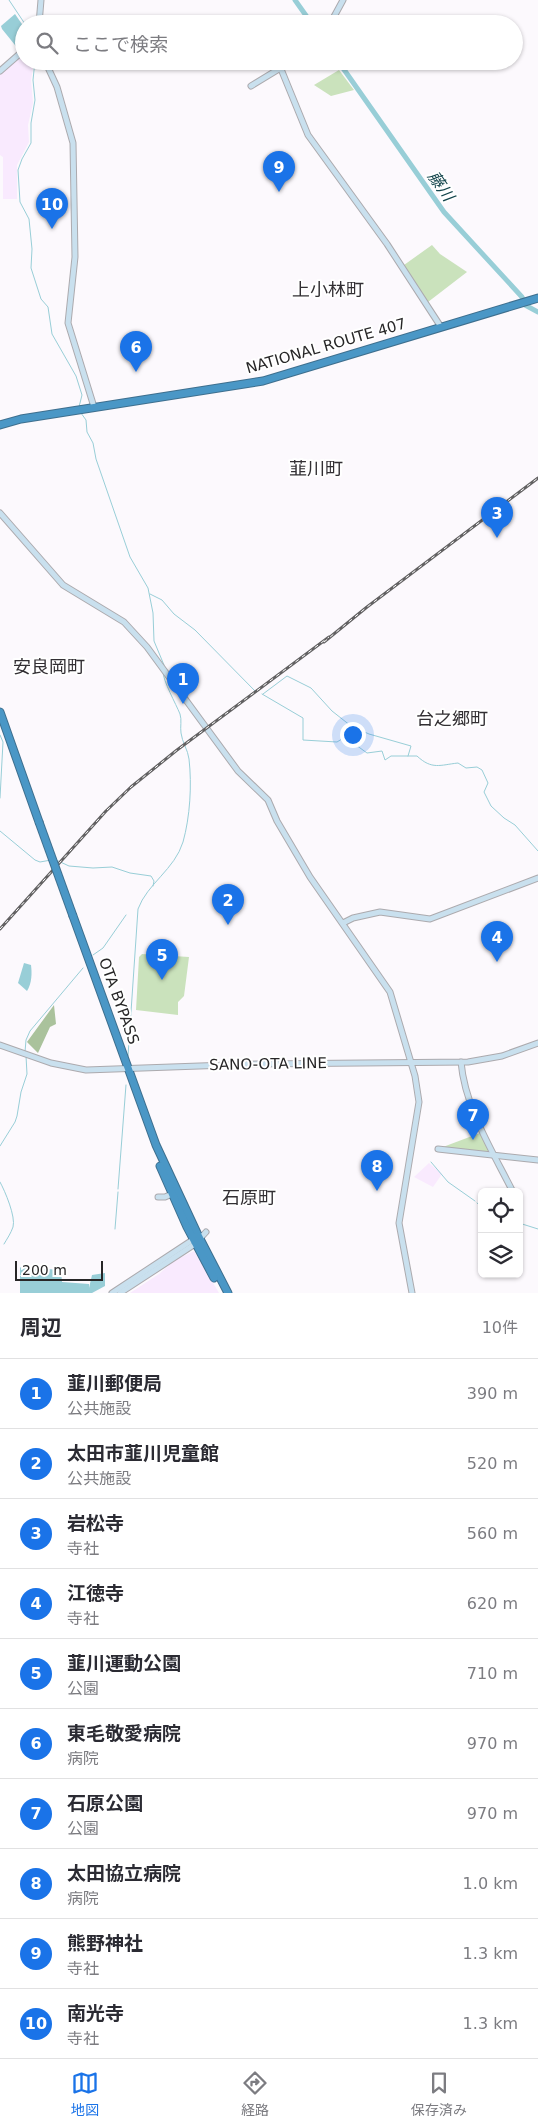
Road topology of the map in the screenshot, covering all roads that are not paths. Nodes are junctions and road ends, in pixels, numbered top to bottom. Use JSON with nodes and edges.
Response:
{"nodes":[{"id":1,"x":41,"y":0,"type":"edge"},
{"id":2,"x":343,"y":0,"type":"edge"},
{"id":3,"x":40,"y":15,"type":"edge"},
{"id":4,"x":335,"y":15,"type":"edge"},
{"id":5,"x":15,"y":58,"type":"edge"},
{"id":6,"x":49,"y":70,"type":"edge"},
{"id":7,"x":279,"y":70,"type":"edge"},
{"id":8,"x":281,"y":70,"type":"edge"},
{"id":9,"x":0,"y":71,"type":"edge"},
{"id":10,"x":251,"y":86,"type":"dead end"},
{"id":11,"x":538,"y":298,"type":"edge"},
{"id":12,"x":441,"y":327,"type":"junction"},
{"id":13,"x":94,"y":407,"type":"junction"},
{"id":14,"x":0,"y":425,"type":"edge"},
{"id":15,"x":0,"y":513,"type":"edge"},
{"id":16,"x":0,"y":712,"type":"edge"},
{"id":17,"x":0,"y":724,"type":"edge"},
{"id":18,"x":38,"y":823,"type":"junction"},
{"id":19,"x":538,"y":878,"type":"edge"},
{"id":20,"x":343,"y":924,"type":"junction"},
{"id":21,"x":538,"y":1043,"type":"edge"},
{"id":22,"x":0,"y":1045,"type":"edge"},
{"id":23,"x":461,"y":1062,"type":"junction"},
{"id":24,"x":412,"y":1064,"type":"junction"},
{"id":25,"x":126,"y":1068,"type":"junction"},
{"id":26,"x":438,"y":1148,"type":"dead end"},
{"id":27,"x":495,"y":1155,"type":"junction"},
{"id":28,"x":538,"y":1160,"type":"edge"},
{"id":29,"x":511,"y":1188,"type":"edge"},
{"id":30,"x":172,"y":1194,"type":"junction"},
{"id":31,"x":158,"y":1197,"type":"dead end"},
{"id":32,"x":206,"y":1232,"type":"dead end"},
{"id":33,"x":196,"y":1240,"type":"junction"},
{"id":34,"x":116,"y":1292,"type":"edge"},
{"id":35,"x":223,"y":1293,"type":"edge"},
{"id":36,"x":228,"y":1293,"type":"edge"},
{"id":37,"x":412,"y":1293,"type":"edge"}],
"edges":[{"from":1,"to":3,"type":"street"},
{"from":2,"to":4,"type":"street"},
{"from":5,"to":9,"type":"street"},
{"from":6,"to":13,"type":"street"},
{"from":7,"to":10,"type":"street"},
{"from":8,"to":12,"type":"street"},
{"from":11,"to":12,"type":"highway","name":"NATIONAL ROUTE 407"},
{"from":12,"to":13,"type":"highway","name":"NATIONAL ROUTE 407"},
{"from":13,"to":14,"type":"highway","name":"NATIONAL ROUTE 407"},
{"from":15,"to":20,"type":"street"},
{"from":16,"to":18,"type":"highway","name":"OTA BYPASS"},
{"from":17,"to":18,"type":"highway","name":"OTA BYPASS"},
{"from":18,"to":25,"type":"highway","name":"OTA BYPASS","bridge":true},
{"from":19,"to":20,"type":"street"},
{"from":20,"to":24,"type":"street"},
{"from":21,"to":23,"type":"street","name":"SANO-OTA LINE"},
{"from":22,"to":25,"type":"street","name":"SANO-OTA LINE"},
{"from":23,"to":24,"type":"street","name":"SANO-OTA LINE"},
{"from":23,"to":27,"type":"street"},
{"from":24,"to":25,"type":"street","name":"SANO-OTA LINE"},
{"from":24,"to":37,"type":"street"},
{"from":25,"to":30,"type":"highway","name":"OTA BYPASS"},
{"from":25,"to":33,"type":"highway","name":"OTA BYPASS"},
{"from":26,"to":27,"type":"street"},
{"from":27,"to":28,"type":"street"},
{"from":27,"to":29,"type":"street"},
{"from":30,"to":31,"type":"street"},
{"from":30,"to":33,"type":"highway","name":"OTA BYPASS"},
{"from":32,"to":33,"type":"street"},
{"from":33,"to":34,"type":"street"},
{"from":33,"to":35,"type":"highway","name":"OTA BYPASS"},
{"from":33,"to":36,"type":"highway","name":"OTA BYPASS"}]}
